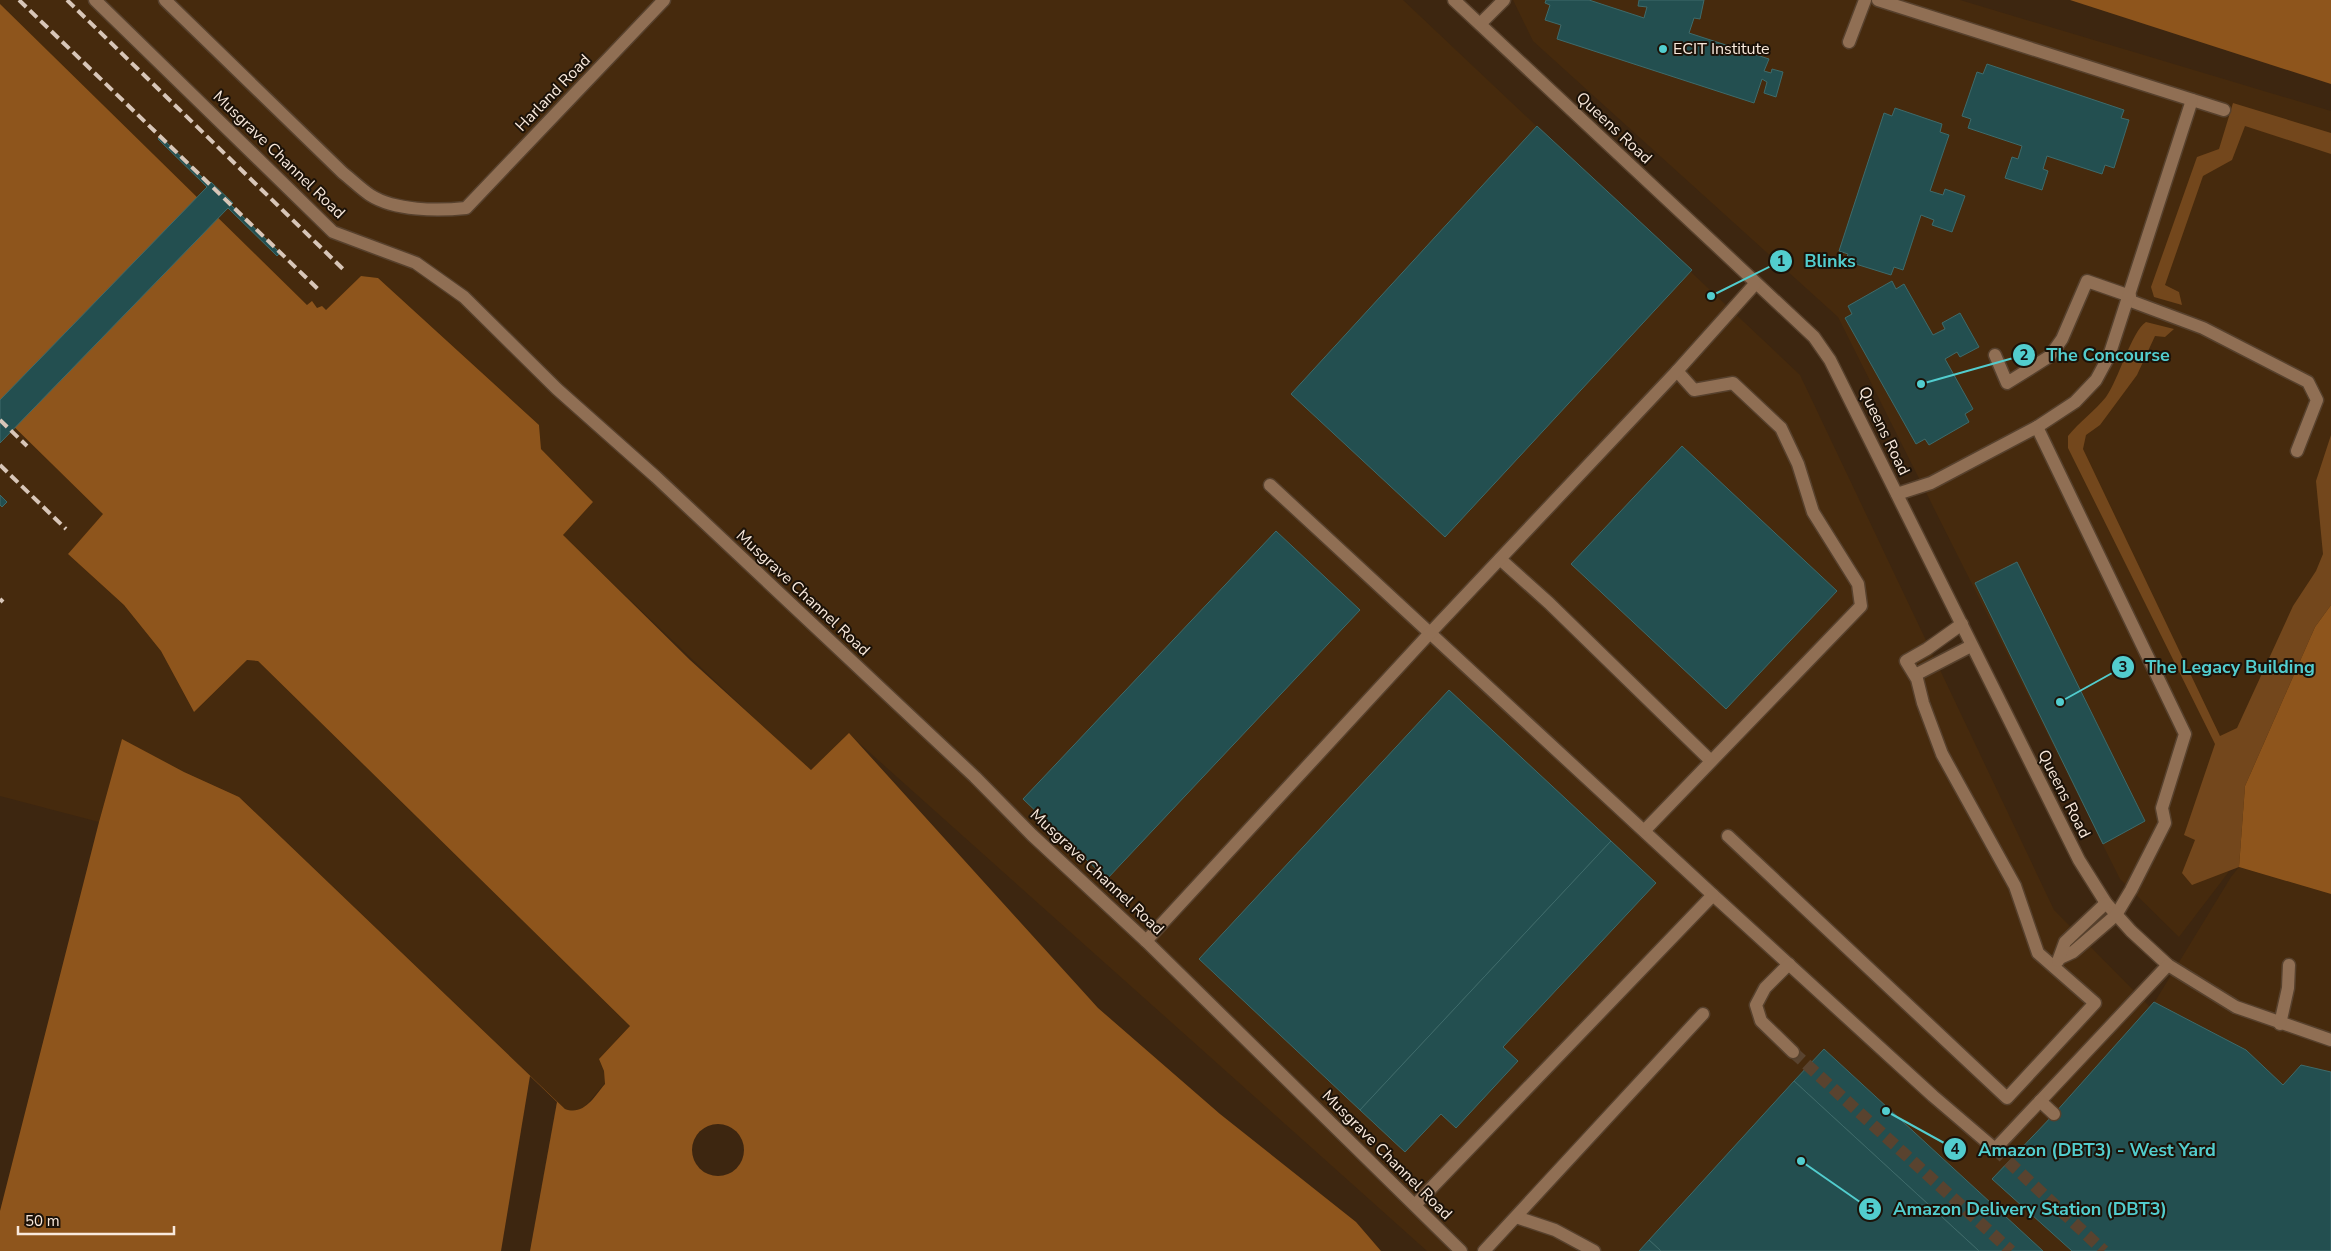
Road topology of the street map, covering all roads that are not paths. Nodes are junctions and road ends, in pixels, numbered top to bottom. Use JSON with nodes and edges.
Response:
{"nodes":[{"id":1,"x":95,"y":0,"type":"edge"},
{"id":2,"x":165,"y":0,"type":"edge"},
{"id":3,"x":664,"y":0,"type":"edge"},
{"id":4,"x":1454,"y":0,"type":"edge"},
{"id":5,"x":1504,"y":0,"type":"edge"},
{"id":6,"x":1865,"y":0,"type":"edge"},
{"id":7,"x":1878,"y":0,"type":"edge"},
{"id":8,"x":1480,"y":24,"type":"junction"},
{"id":9,"x":1849,"y":42,"type":"dead end"},
{"id":10,"x":2192,"y":100,"type":"junction"},
{"id":11,"x":2224,"y":110,"type":"dead end"},
{"id":12,"x":466,"y":208,"type":"joint"},
{"id":13,"x":1755,"y":284,"type":"junction"},
{"id":14,"x":2129,"y":298,"type":"junction"},
{"id":15,"x":1995,"y":355,"type":"dead end"},
{"id":16,"x":1677,"y":371,"type":"junction"},
{"id":17,"x":2037,"y":427,"type":"junction"},
{"id":18,"x":2297,"y":451,"type":"dead end"},
{"id":19,"x":1270,"y":485,"type":"dead end"},
{"id":20,"x":1897,"y":494,"type":"junction"},
{"id":21,"x":1500,"y":560,"type":"junction"},
{"id":22,"x":1962,"y":624,"type":"junction"},
{"id":23,"x":1430,"y":633,"type":"junction"},
{"id":24,"x":1971,"y":646,"type":"junction"},
{"id":25,"x":1915,"y":675,"type":"junction"},
{"id":26,"x":1711,"y":761,"type":"junction"},
{"id":27,"x":1645,"y":830,"type":"junction"},
{"id":28,"x":1728,"y":836,"type":"dead end"},
{"id":29,"x":1713,"y":895,"type":"junction"},
{"id":30,"x":2106,"y":904,"type":"junction"},
{"id":31,"x":2116,"y":915,"type":"junction"},
{"id":32,"x":1146,"y":940,"type":"junction"},
{"id":33,"x":2058,"y":963,"type":"junction"},
{"id":34,"x":1789,"y":964,"type":"junction"},
{"id":35,"x":2168,"y":965,"type":"junction"},
{"id":36,"x":2289,"y":965,"type":"dead end"},
{"id":37,"x":1703,"y":1014,"type":"dead end"},
{"id":38,"x":2280,"y":1024,"type":"junction"},
{"id":39,"x":2331,"y":1040,"type":"edge"},
{"id":40,"x":1792,"y":1052,"type":"tunnel mouth"},
{"id":41,"x":2040,"y":1102,"type":"junction"},
{"id":42,"x":2054,"y":1114,"type":"dead end"},
{"id":43,"x":1415,"y":1205,"type":"junction"},
{"id":44,"x":1516,"y":1217,"type":"junction"},
{"id":45,"x":1461,"y":1251,"type":"edge"},
{"id":46,"x":1484,"y":1251,"type":"edge"},
{"id":47,"x":1594,"y":1251,"type":"edge"}],
"edges":[{"from":1,"to":32,"type":"street","name":"Musgrave Channel Road"},
{"from":2,"to":12,"type":"street","name":"Musgrave Channel Road"},
{"from":3,"to":12,"type":"street","name":"Harland Road"},
{"from":4,"to":8,"type":"street","name":"Queens Road"},
{"from":5,"to":8,"type":"street"},
{"from":6,"to":9,"type":"street"},
{"from":7,"to":10,"type":"street"},
{"from":8,"to":13,"type":"street","name":"Queens Road"},
{"from":10,"to":11,"type":"street"},
{"from":10,"to":14,"type":"street"},
{"from":13,"to":16,"type":"street"},
{"from":13,"to":20,"type":"street","name":"Queens Road"},
{"from":14,"to":15,"type":"street"},
{"from":14,"to":17,"type":"street"},
{"from":14,"to":18,"type":"street"},
{"from":16,"to":21,"type":"street"},
{"from":16,"to":26,"type":"street"},
{"from":17,"to":20,"type":"street"},
{"from":17,"to":31,"type":"street"},
{"from":19,"to":23,"type":"street"},
{"from":20,"to":22,"type":"street","name":"Queens Road"},
{"from":21,"to":23,"type":"street"},
{"from":21,"to":26,"type":"street"},
{"from":22,"to":24,"type":"street","name":"Queens Road"},
{"from":22,"to":25,"type":"street"},
{"from":23,"to":27,"type":"street"},
{"from":23,"to":32,"type":"street"},
{"from":24,"to":25,"type":"street"},
{"from":24,"to":30,"type":"street","name":"Queens Road"},
{"from":25,"to":33,"type":"street"},
{"from":26,"to":27,"type":"street"},
{"from":27,"to":29,"type":"street"},
{"from":28,"to":33,"type":"street"},
{"from":29,"to":34,"type":"street"},
{"from":29,"to":43,"type":"street"},
{"from":30,"to":31,"type":"street","name":"Queens Road"},
{"from":30,"to":33,"type":"street"},
{"from":31,"to":33,"type":"street"},
{"from":31,"to":35,"type":"street","name":"Queens Road"},
{"from":32,"to":43,"type":"street","name":"Musgrave Channel Road"},
{"from":34,"to":40,"type":"street"},
{"from":34,"to":41,"type":"street"},
{"from":35,"to":38,"type":"street","name":"Queens Road"},
{"from":35,"to":41,"type":"street"},
{"from":36,"to":38,"type":"street"},
{"from":37,"to":44,"type":"street"},
{"from":38,"to":39,"type":"street","name":"Queens Road"},
{"from":41,"to":42,"type":"street"},
{"from":43,"to":45,"type":"street","name":"Musgrave Channel Road"},
{"from":44,"to":46,"type":"street"},
{"from":44,"to":47,"type":"street"}]}
